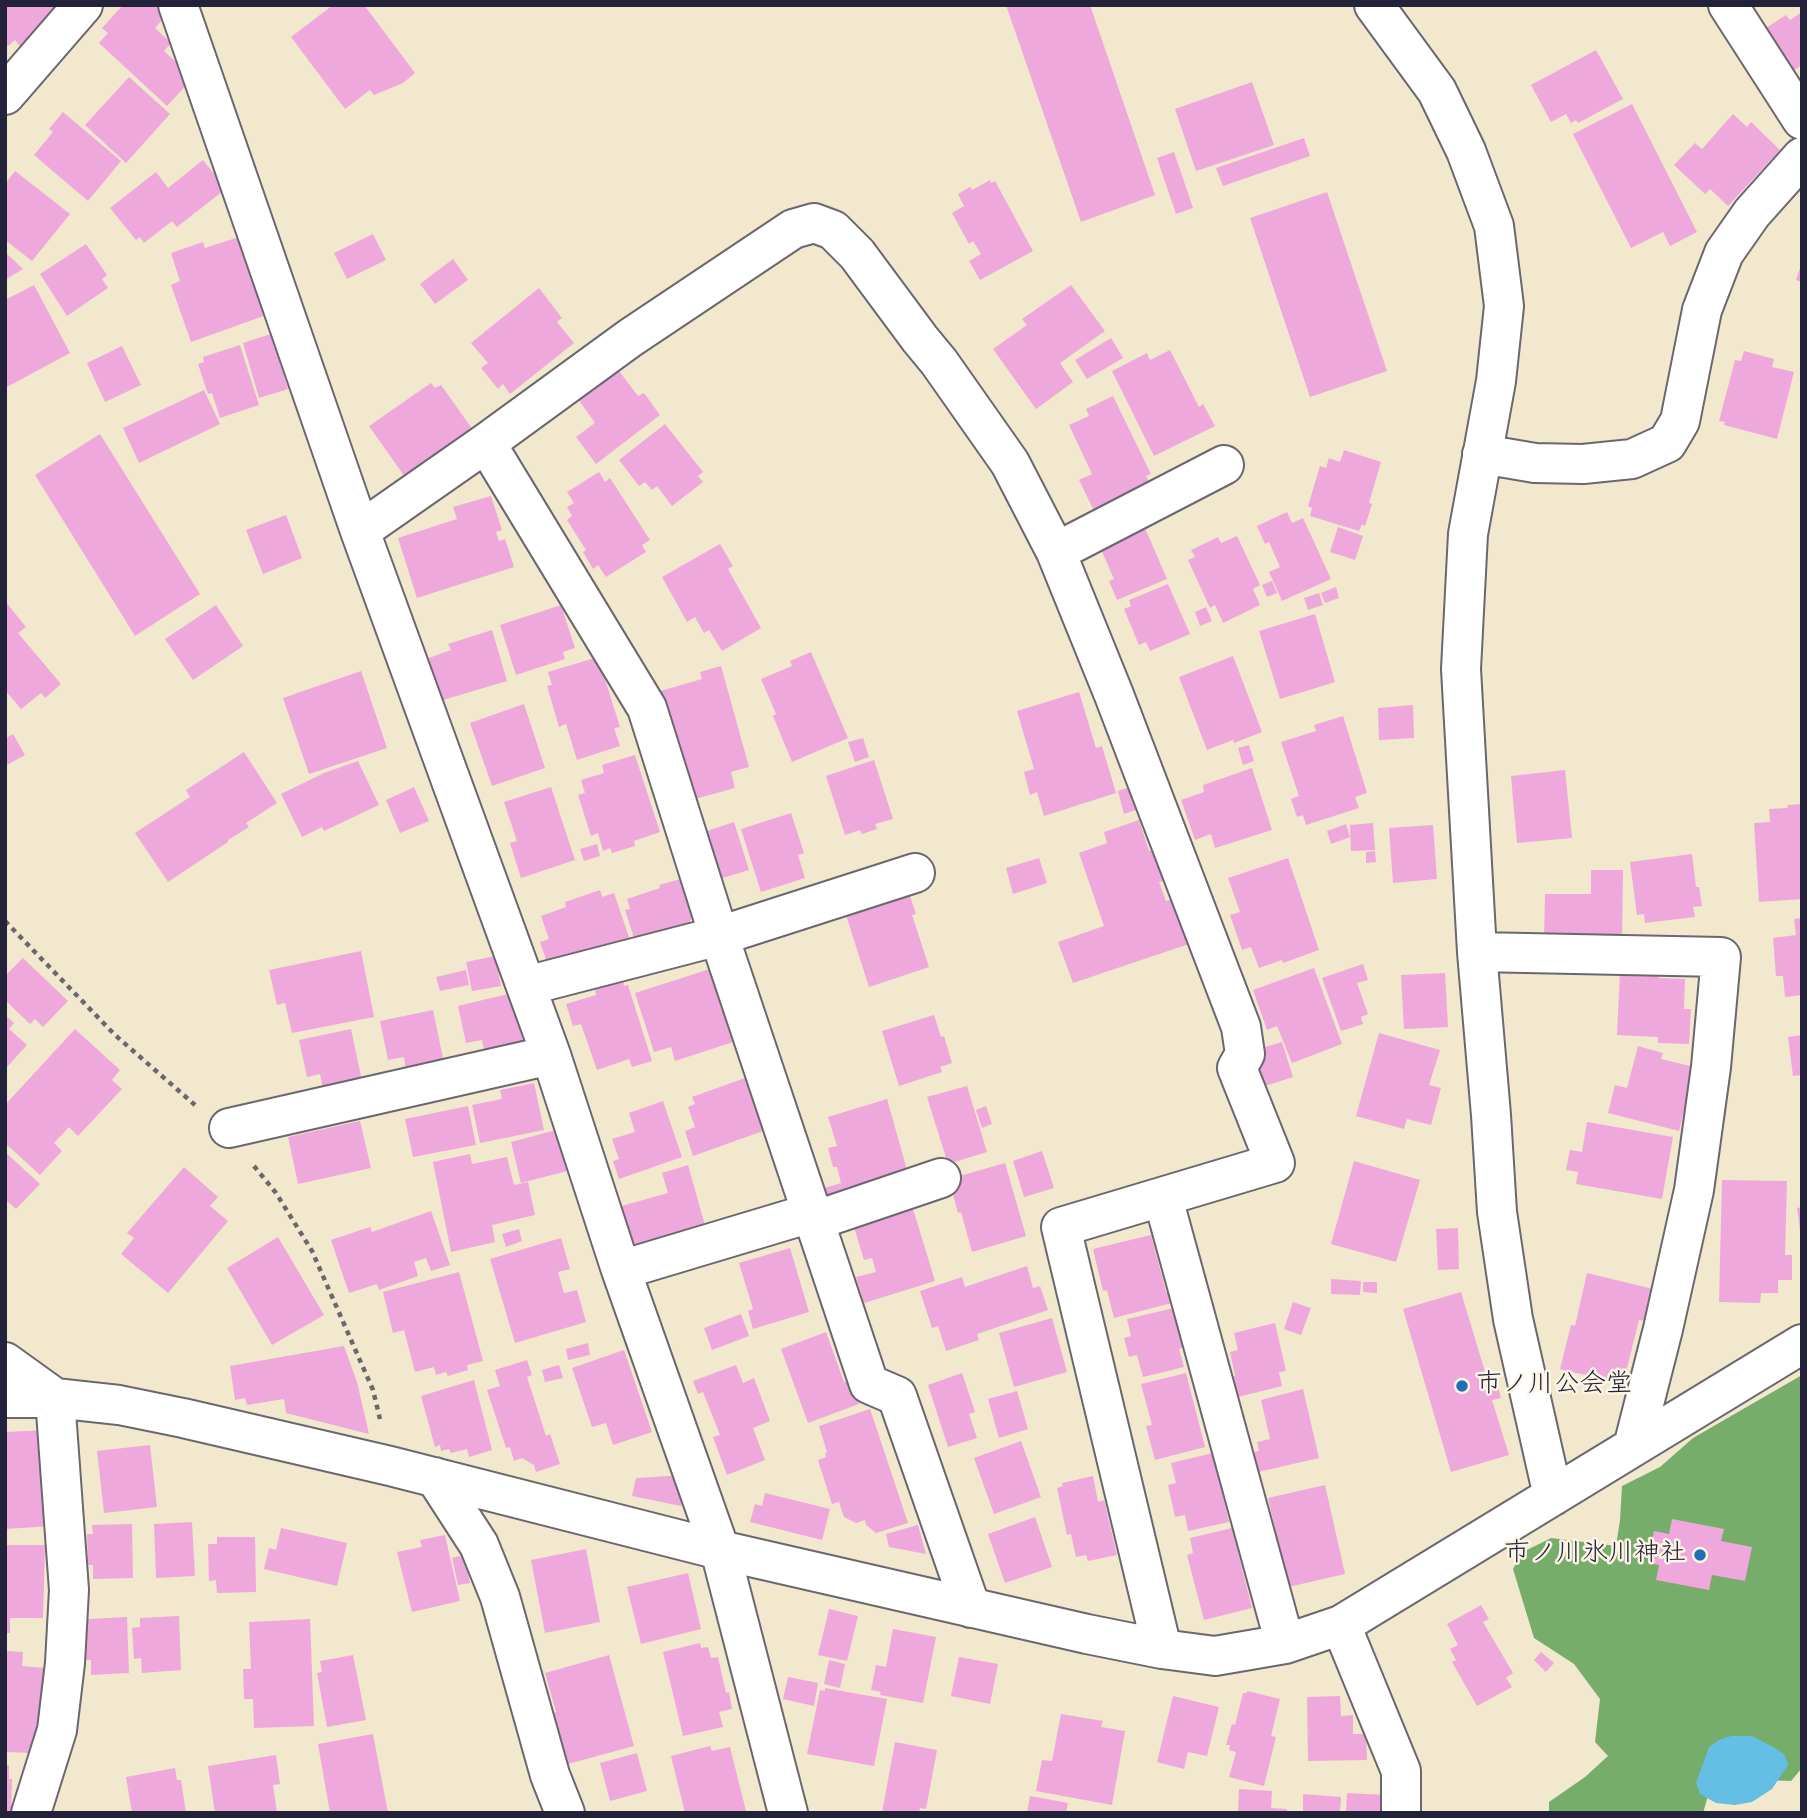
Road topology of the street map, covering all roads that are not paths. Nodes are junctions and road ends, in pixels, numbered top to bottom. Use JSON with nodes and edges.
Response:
{"nodes":[{"id":1,"x":83,"y":5,"type":"edge"},
{"id":2,"x":178,"y":5,"type":"edge"},
{"id":3,"x":1374,"y":5,"type":"edge"},
{"id":4,"x":1728,"y":5,"type":"edge"},
{"id":5,"x":5,"y":94,"type":"edge"},
{"id":6,"x":1802,"y":120,"type":"edge"},
{"id":7,"x":1802,"y":157,"type":"edge"},
{"id":8,"x":486,"y":443,"type":"junction"},
{"id":9,"x":1482,"y":454,"type":"junction"},
{"id":10,"x":1224,"y":465,"type":"dead end"},
{"id":11,"x":360,"y":531,"type":"junction"},
{"id":12,"x":1056,"y":552,"type":"junction"},
{"id":13,"x":915,"y":873,"type":"dead end"},
{"id":14,"x":719,"y":936,"type":"junction"},
{"id":15,"x":1477,"y":952,"type":"junction"},
{"id":16,"x":526,"y":986,"type":"junction"},
{"id":17,"x":551,"y":1055,"type":"junction"},
{"id":18,"x":229,"y":1128,"type":"road end"},
{"id":19,"x":941,"y":1178,"type":"dead end"},
{"id":20,"x":1163,"y":1198,"type":"junction"},
{"id":21,"x":813,"y":1217,"type":"junction"},
{"id":22,"x":621,"y":1270,"type":"junction"},
{"id":23,"x":1802,"y":1344,"type":"edge"},
{"id":24,"x":5,"y":1362,"type":"edge"},
{"id":25,"x":5,"y":1398,"type":"edge"},
{"id":26,"x":54,"y":1398,"type":"junction"},
{"id":27,"x":1633,"y":1447,"type":"junction"},
{"id":28,"x":435,"y":1478,"type":"junction"},
{"id":29,"x":1553,"y":1496,"type":"junction"},
{"id":30,"x":720,"y":1550,"type":"junction"},
{"id":31,"x":971,"y":1608,"type":"junction"},
{"id":32,"x":1341,"y":1625,"type":"junction"},
{"id":33,"x":1285,"y":1644,"type":"junction"},
{"id":34,"x":1162,"y":1649,"type":"junction"},
{"id":35,"x":32,"y":1813,"type":"edge"},
{"id":36,"x":564,"y":1813,"type":"edge"},
{"id":37,"x":788,"y":1813,"type":"edge"},
{"id":38,"x":1401,"y":1813,"type":"edge"}],
"edges":[{"from":1,"to":5,"type":"street"},
{"from":2,"to":11,"type":"street"},
{"from":3,"to":9,"type":"street"},
{"from":4,"to":6,"type":"street"},
{"from":7,"to":9,"type":"street"},
{"from":8,"to":11,"type":"street"},
{"from":8,"to":12,"type":"street"},
{"from":8,"to":14,"type":"street"},
{"from":9,"to":15,"type":"street"},
{"from":10,"to":12,"type":"street"},
{"from":11,"to":16,"type":"street"},
{"from":12,"to":20,"type":"street"},
{"from":13,"to":14,"type":"street"},
{"from":14,"to":16,"type":"street"},
{"from":14,"to":21,"type":"street"},
{"from":15,"to":27,"type":"street"},
{"from":15,"to":29,"type":"street"},
{"from":16,"to":17,"type":"street"},
{"from":17,"to":18,"type":"street"},
{"from":17,"to":22,"type":"street"},
{"from":19,"to":21,"type":"street"},
{"from":20,"to":33,"type":"street"},
{"from":20,"to":34,"type":"street"},
{"from":21,"to":22,"type":"street"},
{"from":21,"to":31,"type":"street"},
{"from":22,"to":30,"type":"street"},
{"from":23,"to":27,"type":"street"},
{"from":24,"to":26,"type":"street"},
{"from":25,"to":26,"type":"street"},
{"from":26,"to":28,"type":"street"},
{"from":26,"to":35,"type":"street"},
{"from":27,"to":29,"type":"street"},
{"from":28,"to":30,"type":"street"},
{"from":28,"to":36,"type":"street"},
{"from":29,"to":32,"type":"street"},
{"from":30,"to":31,"type":"street"},
{"from":30,"to":37,"type":"street"},
{"from":31,"to":34,"type":"street"},
{"from":32,"to":33,"type":"street"},
{"from":32,"to":38,"type":"street"},
{"from":33,"to":34,"type":"street"}]}
